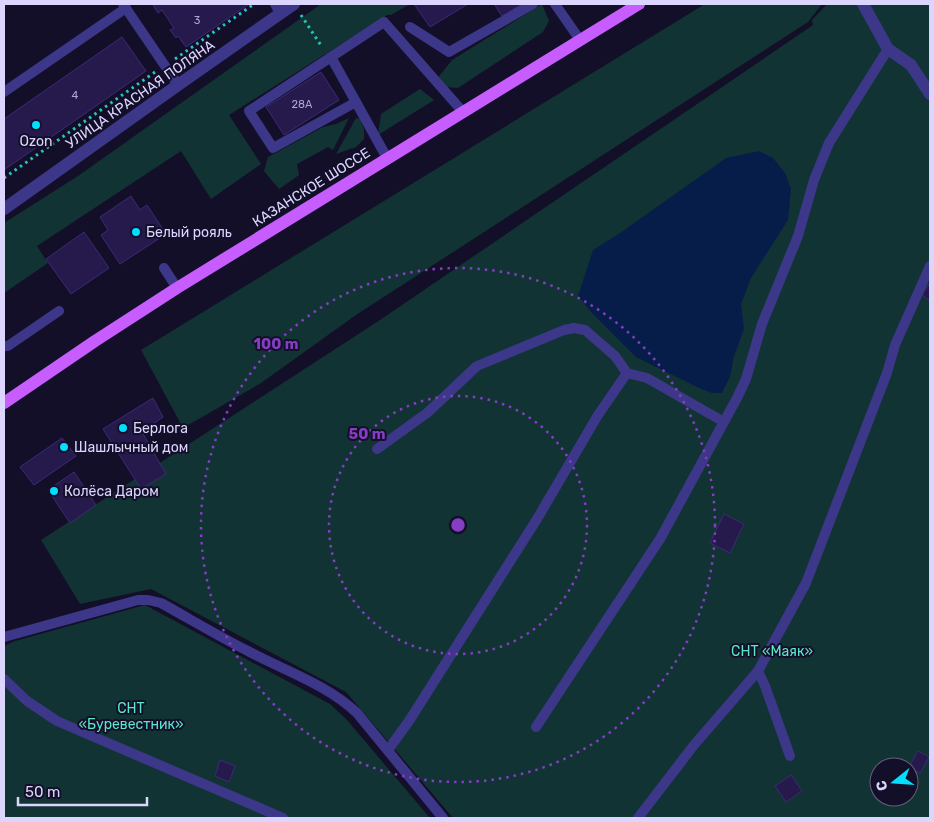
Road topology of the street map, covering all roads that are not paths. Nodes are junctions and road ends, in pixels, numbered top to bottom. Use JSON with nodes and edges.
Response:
{"nodes":[{"id":1,"x":294,"y":4,"type":"edge"},
{"id":2,"x":532,"y":4,"type":"edge"},
{"id":3,"x":555,"y":4,"type":"edge"},
{"id":4,"x":639,"y":4,"type":"edge"},
{"id":5,"x":863,"y":4,"type":"edge"},
{"id":6,"x":124,"y":6,"type":"edge"},
{"id":7,"x":277,"y":8,"type":"edge"},
{"id":8,"x":410,"y":28,"type":"dead end"},
{"id":9,"x":580,"y":40,"type":"junction"},
{"id":10,"x":888,"y":49,"type":"junction"},
{"id":11,"x":331,"y":57,"type":"junction"},
{"id":12,"x":178,"y":85,"type":"junction"},
{"id":13,"x":4,"y":92,"type":"edge"},
{"id":14,"x":930,"y":94,"type":"edge"},
{"id":15,"x":356,"y":102,"type":"junction"},
{"id":16,"x":463,"y":112,"type":"junction"},
{"id":17,"x":387,"y":158,"type":"junction"},
{"id":18,"x":5,"y":207,"type":"edge"},
{"id":19,"x":930,"y":266,"type":"edge"},
{"id":20,"x":164,"y":268,"type":"dead end"},
{"id":21,"x":177,"y":288,"type":"junction"},
{"id":22,"x":59,"y":311,"type":"dead end"},
{"id":23,"x":4,"y":346,"type":"edge"},
{"id":24,"x":628,"y":373,"type":"junction"},
{"id":25,"x":4,"y":403,"type":"edge"},
{"id":26,"x":724,"y":422,"type":"junction"},
{"id":27,"x":377,"y":449,"type":"dead end"},
{"id":28,"x":4,"y":637,"type":"edge"},
{"id":29,"x":758,"y":671,"type":"junction"},
{"id":30,"x":4,"y":679,"type":"edge"},
{"id":31,"x":536,"y":727,"type":"dead end"},
{"id":32,"x":388,"y":750,"type":"junction"},
{"id":33,"x":790,"y":756,"type":"dead end"},
{"id":34,"x":283,"y":818,"type":"edge"},
{"id":35,"x":443,"y":818,"type":"edge"},
{"id":36,"x":638,"y":818,"type":"edge"}],
"edges":[{"from":1,"to":7,"type":"street","name":"УЛИЦА КРАСНАЯ ПОЛЯНА"},
{"from":2,"to":8,"type":"lane"},
{"from":3,"to":9,"type":"lane"},
{"from":4,"to":9,"type":"main road","name":"КАЗАНСКОЕ ШОССЕ"},
{"from":5,"to":10,"type":"street"},
{"from":6,"to":12,"type":"lane"},
{"from":6,"to":13,"type":"lane"},
{"from":7,"to":12,"type":"street","name":"УЛИЦА КРАСНАЯ ПОЛЯНА"},
{"from":9,"to":16,"type":"main road","name":"КАЗАНСКОЕ ШОССЕ"},
{"from":10,"to":14,"type":"street"},
{"from":10,"to":26,"type":"lane"},
{"from":11,"to":15,"type":"lane"},
{"from":11,"to":15,"type":"lane"},
{"from":11,"to":16,"type":"lane"},
{"from":12,"to":18,"type":"street","name":"УЛИЦА КРАСНАЯ ПОЛЯНА"},
{"from":15,"to":17,"type":"lane"},
{"from":16,"to":17,"type":"main road","name":"КАЗАНСКОЕ ШОССЕ"},
{"from":17,"to":21,"type":"main road","name":"КАЗАНСКОЕ ШОССЕ"},
{"from":19,"to":29,"type":"lane"},
{"from":20,"to":21,"type":"lane"},
{"from":21,"to":25,"type":"main road","name":"КАЗАНСКОЕ ШОССЕ"},
{"from":22,"to":23,"type":"lane"},
{"from":24,"to":26,"type":"lane"},
{"from":24,"to":27,"type":"lane"},
{"from":24,"to":32,"type":"lane"},
{"from":26,"to":31,"type":"lane"},
{"from":28,"to":32,"type":"lane"},
{"from":29,"to":33,"type":"lane"},
{"from":29,"to":36,"type":"lane"},
{"from":30,"to":34,"type":"lane"},
{"from":32,"to":35,"type":"lane"}]}
